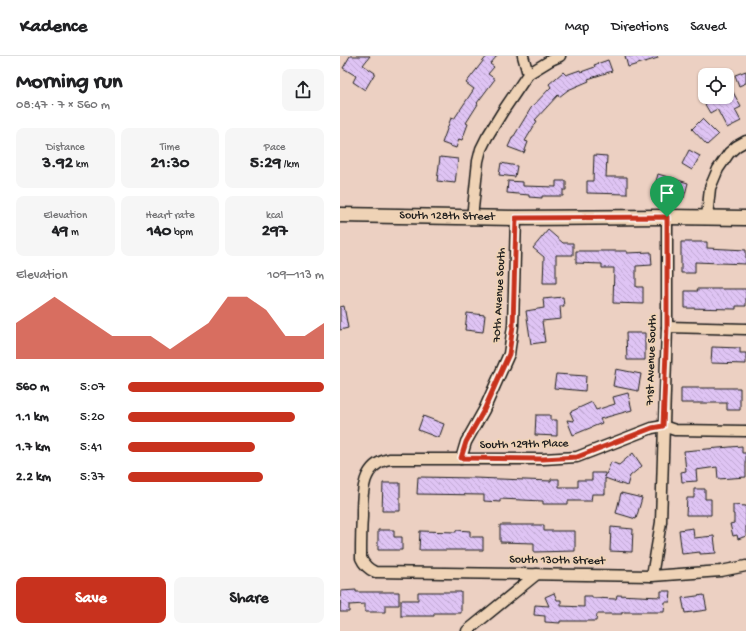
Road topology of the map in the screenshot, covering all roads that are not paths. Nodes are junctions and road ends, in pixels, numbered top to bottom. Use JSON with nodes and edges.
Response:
{"nodes":[{"id":1,"x":523,"y":56,"type":"edge"},
{"id":2,"x":560,"y":56,"type":"edge"},
{"id":3,"x":528,"y":74,"type":"junction"},
{"id":4,"x":746,"y":140,"type":"edge"},
{"id":5,"x":340,"y":215,"type":"edge"},
{"id":6,"x":667,"y":217,"type":"junction"},
{"id":7,"x":707,"y":217,"type":"junction"},
{"id":8,"x":472,"y":218,"type":"junction"},
{"id":9,"x":516,"y":218,"type":"junction"},
{"id":10,"x":746,"y":218,"type":"edge"},
{"id":11,"x":667,"y":327,"type":"junction"},
{"id":12,"x":746,"y":329,"type":"edge"},
{"id":13,"x":663,"y":426,"type":"junction"},
{"id":14,"x":746,"y":431,"type":"edge"},
{"id":15,"x":461,"y":458,"type":"junction"},
{"id":16,"x":746,"y":566,"type":"edge"},
{"id":17,"x":368,"y":569,"type":"joint"},
{"id":18,"x":537,"y":574,"type":"junction"},
{"id":19,"x":652,"y":576,"type":"junction"},
{"id":20,"x":468,"y":631,"type":"edge"}],
"edges":[{"from":1,"to":3,"type":"street"},
{"from":2,"to":3,"type":"street"},
{"from":3,"to":8,"type":"street"},
{"from":4,"to":7,"type":"street"},
{"from":5,"to":8,"type":"street","name":"South 128th Street"},
{"from":6,"to":7,"type":"street","name":"South 128th Street"},
{"from":6,"to":9,"type":"street","name":"South 128th Street"},
{"from":6,"to":11,"type":"street","name":"71st Avenue South"},
{"from":7,"to":10,"type":"street","name":"South 128th Street"},
{"from":8,"to":9,"type":"street","name":"South 128th Street"},
{"from":9,"to":15,"type":"street","name":"70th Avenue South"},
{"from":11,"to":12,"type":"street"},
{"from":11,"to":13,"type":"street","name":"71st Avenue South"},
{"from":13,"to":14,"type":"street","name":"South 129th Place"},
{"from":13,"to":15,"type":"street","name":"South 129th Place"},
{"from":13,"to":19,"type":"street","name":"71st Avenue South"},
{"from":15,"to":17,"type":"street","name":"South 129th Place"},
{"from":16,"to":19,"type":"street","name":"South 130th Street"},
{"from":17,"to":18,"type":"street","name":"South 130th Street"},
{"from":18,"to":19,"type":"street","name":"South 130th Street"},
{"from":18,"to":20,"type":"street"}]}
